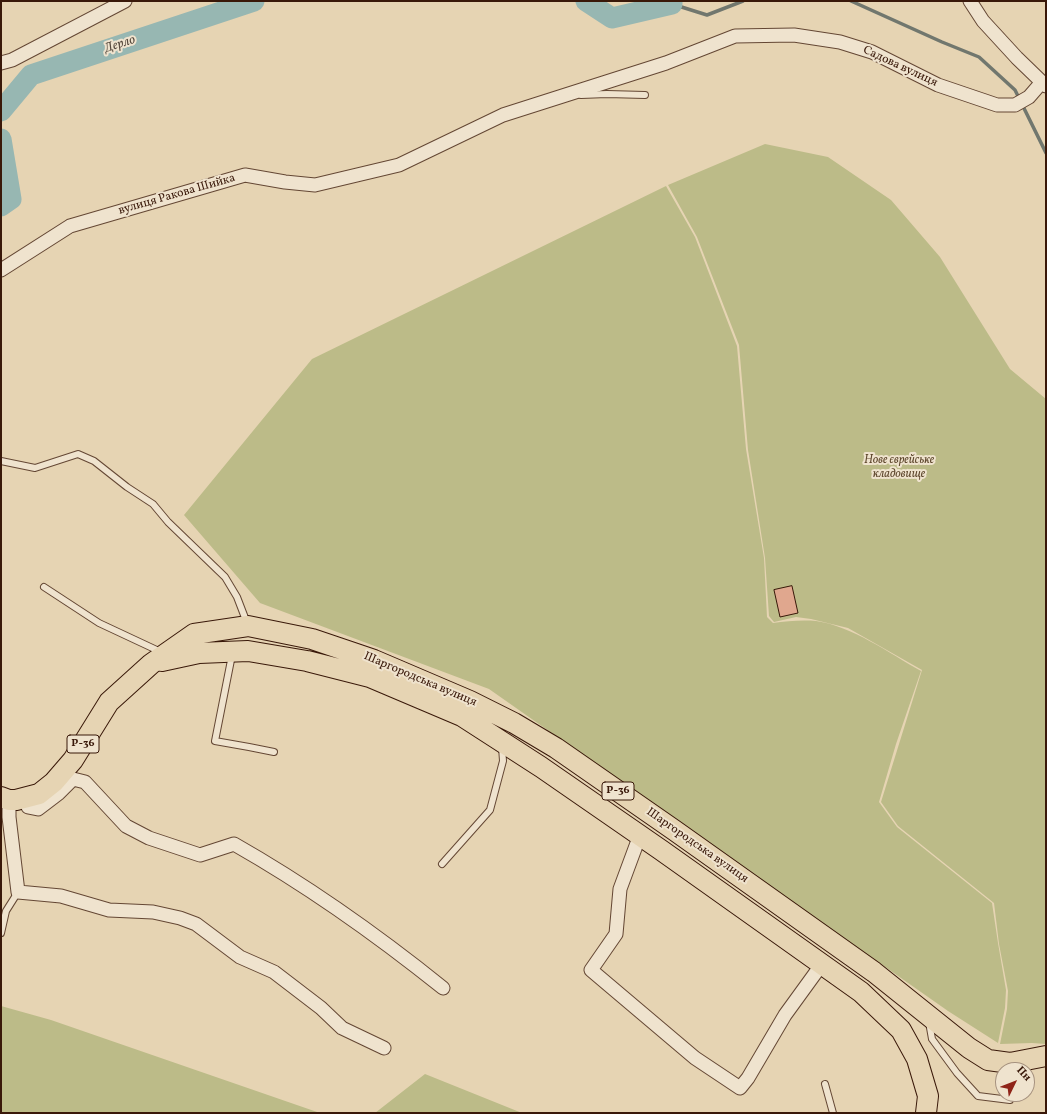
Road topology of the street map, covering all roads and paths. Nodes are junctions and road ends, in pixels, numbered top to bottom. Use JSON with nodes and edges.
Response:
{"nodes":[{"id":1,"x":125,"y":1,"type":"edge"},
{"id":2,"x":970,"y":1,"type":"edge"},
{"id":3,"x":735,"y":36,"type":"joint"},
{"id":4,"x":1,"y":63,"type":"edge"},
{"id":5,"x":1044,"y":84,"type":"edge"},
{"id":6,"x":645,"y":95,"type":"dead end"},
{"id":7,"x":563,"y":96,"type":"junction"},
{"id":8,"x":1,"y":270,"type":"edge"},
{"id":9,"x":1,"y":461,"type":"edge"},
{"id":10,"x":44,"y":587,"type":"dead end"},
{"id":11,"x":248,"y":626,"type":"junction"},
{"id":12,"x":233,"y":651,"type":"junction"},
{"id":13,"x":158,"y":659,"type":"junction"},
{"id":14,"x":502,"y":741,"type":"junction"},
{"id":15,"x":274,"y":752,"type":"dead end"},
{"id":16,"x":12,"y":798,"type":"edge"},
{"id":17,"x":640,"y":835,"type":"junction"},
{"id":18,"x":442,"y":864,"type":"dead end"},
{"id":19,"x":18,"y":892,"type":"junction"},
{"id":20,"x":1,"y":933,"type":"edge"},
{"id":21,"x":822,"y":964,"type":"junction"},
{"id":22,"x":443,"y":988,"type":"dead end"},
{"id":23,"x":927,"y":1015,"type":"junction"},
{"id":24,"x":384,"y":1048,"type":"dead end"},
{"id":25,"x":1046,"y":1056,"type":"edge"},
{"id":26,"x":825,"y":1084,"type":"dead end"},
{"id":27,"x":995,"y":1098,"type":"edge"},
{"id":28,"x":833,"y":1113,"type":"edge"},
{"id":29,"x":926,"y":1113,"type":"edge"}],
"edges":[{"from":1,"to":4,"type":"street"},
{"from":2,"to":5,"type":"street"},
{"from":3,"to":5,"type":"street","name":"Садова вулиця"},
{"from":3,"to":7,"type":"street","name":"вулиця Ракова Шийка"},
{"from":6,"to":7,"type":"lane"},
{"from":7,"to":8,"type":"street","name":"вулиця Ракова Шийка"},
{"from":9,"to":11,"type":"lane"},
{"from":10,"to":13,"type":"lane"},
{"from":11,"to":13,"type":"main road","name":"Шаргородська вулиця","number":"Р-36"},
{"from":11,"to":23,"type":"main road","name":"Шаргородська вулиця","number":"Р-36"},
{"from":12,"to":13,"type":"main road","name":"Шаргородська вулиця","number":"Р-36"},
{"from":12,"to":14,"type":"main road","name":"Шаргородська вулиця","number":"Р-36"},
{"from":12,"to":15,"type":"lane"},
{"from":13,"to":16,"type":"main road","name":"Шаргородська вулиця","number":"Р-36"},
{"from":14,"to":17,"type":"main road","name":"Шаргородська вулиця","number":"Р-36"},
{"from":14,"to":18,"type":"lane"},
{"from":16,"to":19,"type":"street"},
{"from":16,"to":22,"type":"street"},
{"from":17,"to":21,"type":"main road","name":"Шаргородська вулиця","number":"Р-36"},
{"from":17,"to":21,"type":"street"},
{"from":19,"to":20,"type":"lane"},
{"from":19,"to":24,"type":"street"},
{"from":21,"to":29,"type":"main road","name":"Шаргородська вулиця","number":"Р-36"},
{"from":23,"to":25,"type":"main road","name":"Шаргородська вулиця","number":"Р-36"},
{"from":23,"to":27,"type":"lane"},
{"from":26,"to":28,"type":"lane"}]}
